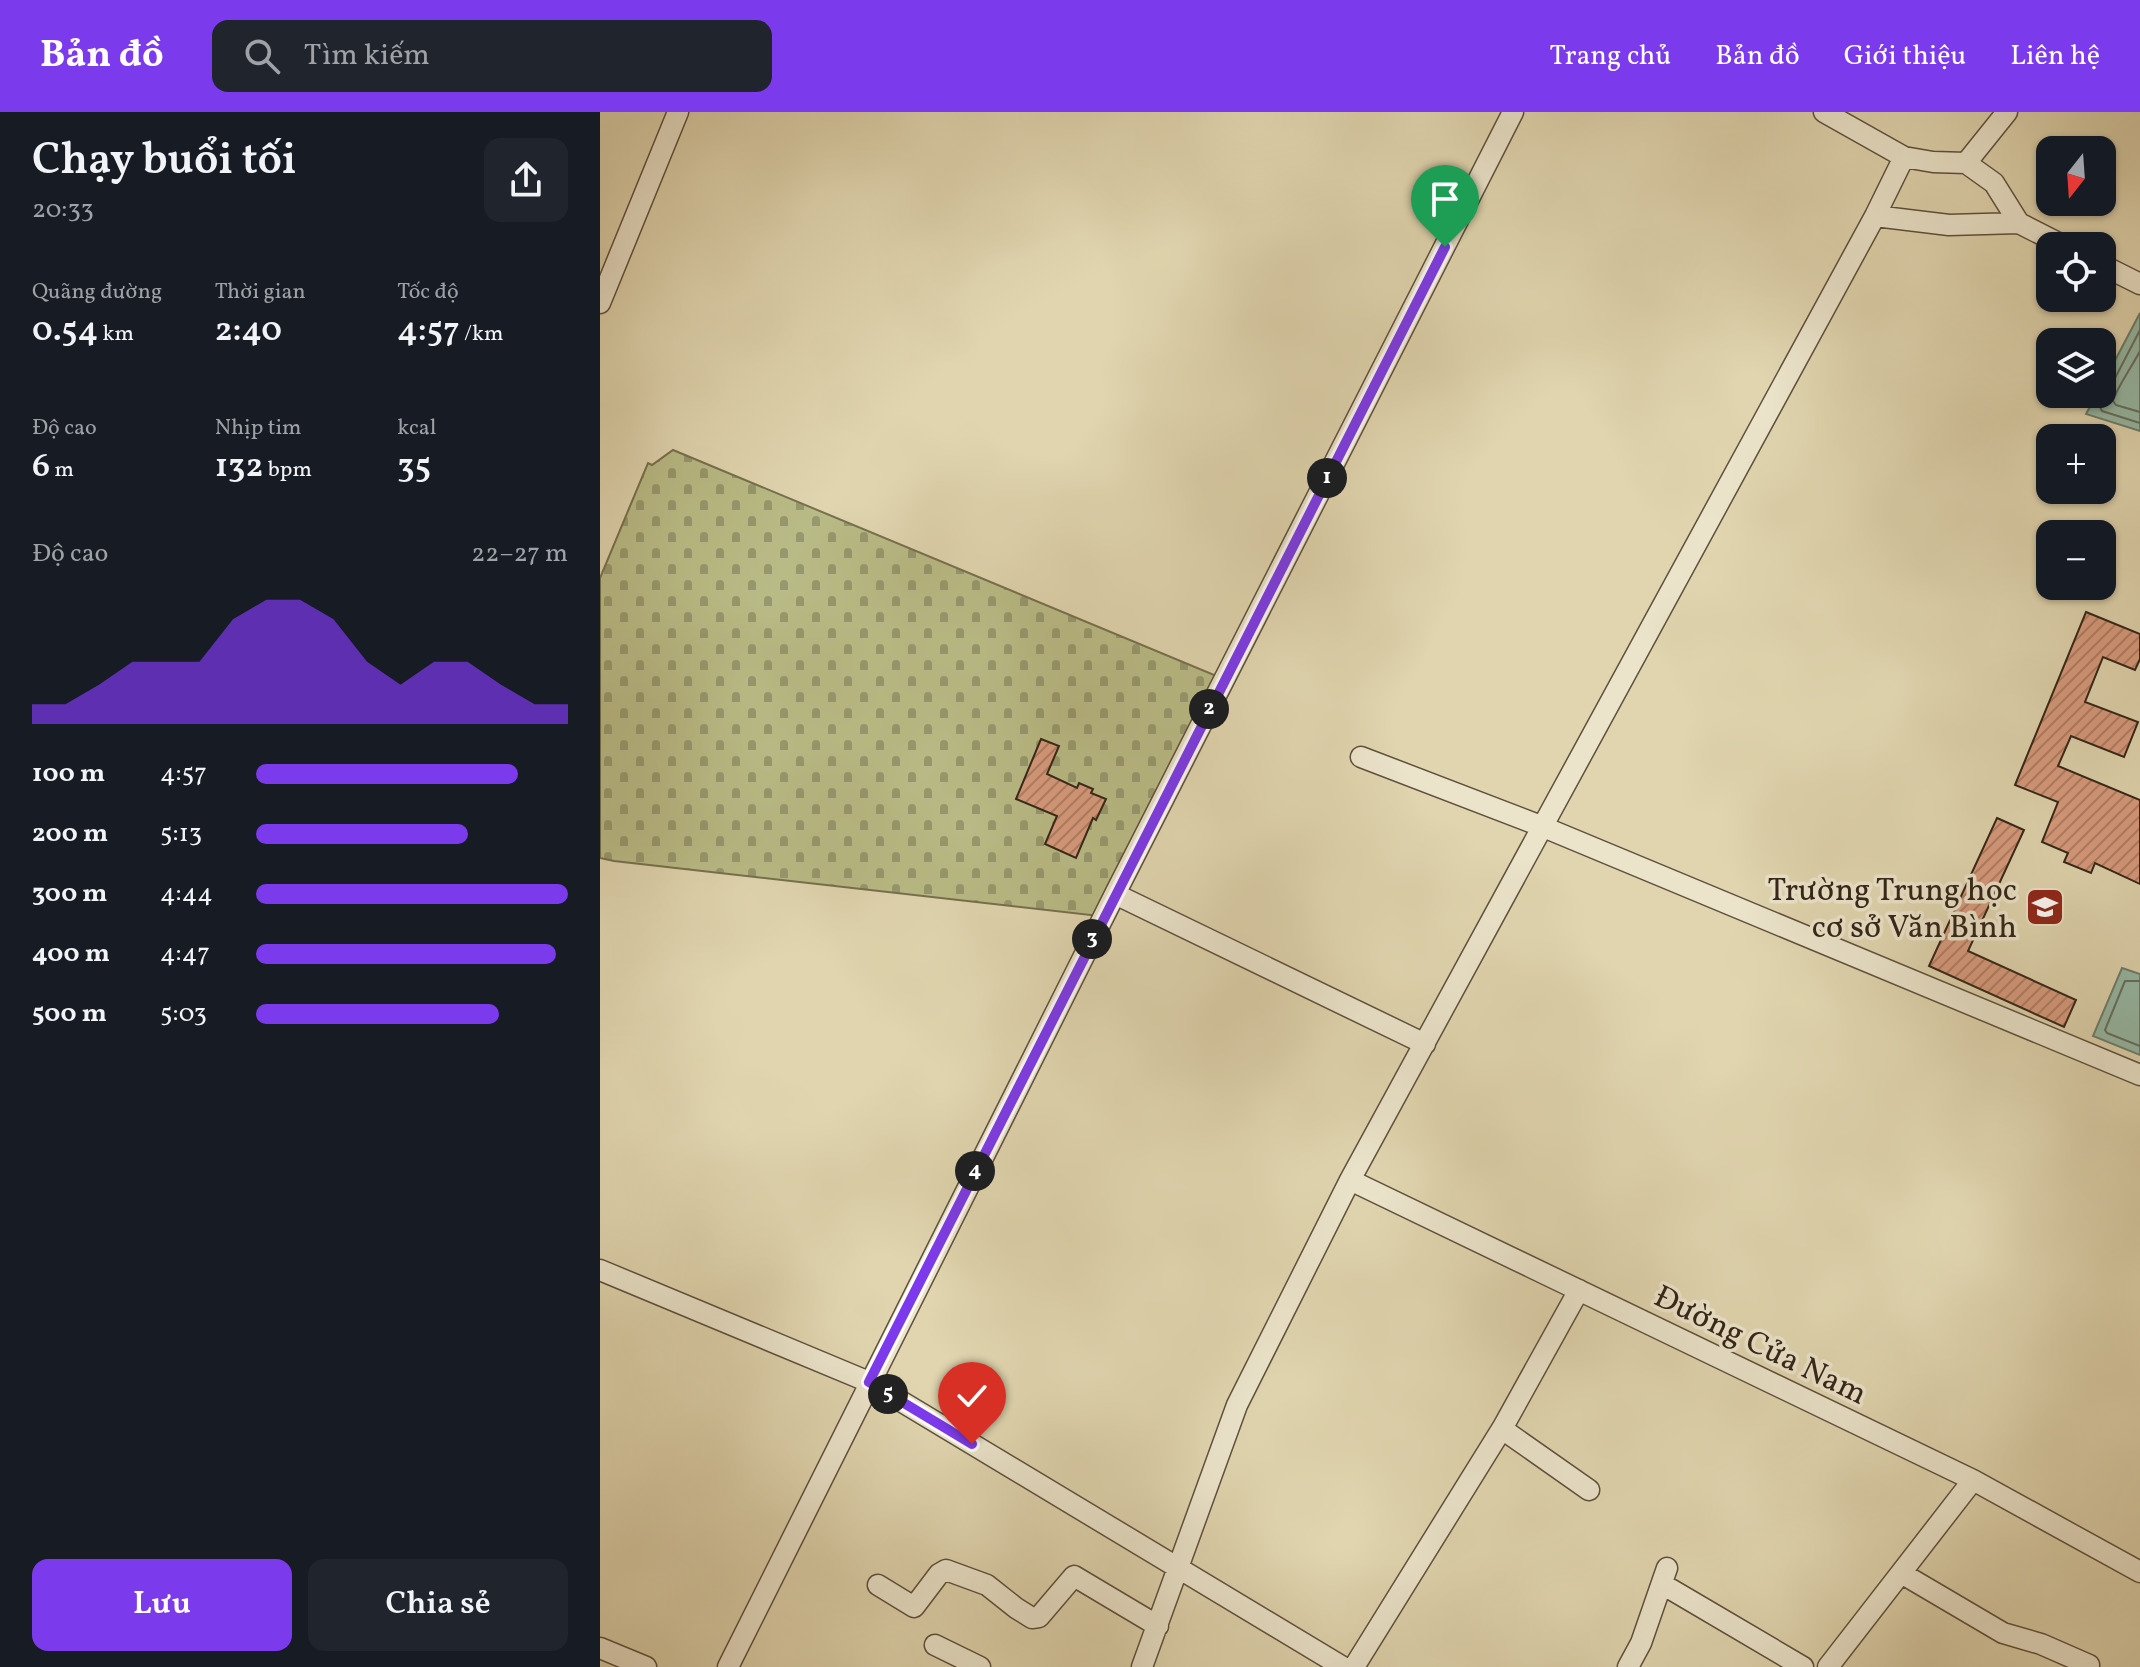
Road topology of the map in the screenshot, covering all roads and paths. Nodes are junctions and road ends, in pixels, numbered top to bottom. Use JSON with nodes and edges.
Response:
{"nodes":[{"id":1,"x":678,"y":112,"type":"edge"},
{"id":2,"x":1513,"y":112,"type":"edge"},
{"id":3,"x":1824,"y":112,"type":"edge"},
{"id":4,"x":2007,"y":112,"type":"edge"},
{"id":5,"x":1904,"y":157,"type":"junction"},
{"id":6,"x":1966,"y":163,"type":"junction"},
{"id":7,"x":1875,"y":216,"type":"junction"},
{"id":8,"x":2019,"y":223,"type":"junction"},
{"id":9,"x":2037,"y":232,"type":"edge"},
{"id":10,"x":2116,"y":272,"type":"edge"},
{"id":11,"x":2140,"y":284,"type":"edge"},
{"id":12,"x":600,"y":303,"type":"edge"},
{"id":13,"x":1361,"y":757,"type":"dead end"},
{"id":14,"x":1541,"y":826,"type":"junction"},
{"id":15,"x":1115,"y":894,"type":"junction"},
{"id":16,"x":1425,"y":1044,"type":"junction"},
{"id":17,"x":2140,"y":1075,"type":"edge"},
{"id":18,"x":1350,"y":1180,"type":"junction"},
{"id":19,"x":600,"y":1270,"type":"edge"},
{"id":20,"x":1579,"y":1290,"type":"junction"},
{"id":21,"x":869,"y":1382,"type":"junction"},
{"id":22,"x":1503,"y":1427,"type":"junction"},
{"id":23,"x":1973,"y":1480,"type":"junction"},
{"id":24,"x":1589,"y":1490,"type":"dead end"},
{"id":25,"x":1178,"y":1567,"type":"junction"},
{"id":26,"x":2140,"y":1572,"type":"edge"},
{"id":27,"x":1901,"y":1573,"type":"junction"},
{"id":28,"x":878,"y":1585,"type":"dead end"},
{"id":29,"x":1158,"y":1626,"type":"junction"},
{"id":30,"x":935,"y":1645,"type":"dead end"},
{"id":31,"x":600,"y":1648,"type":"edge"},
{"id":32,"x":646,"y":1667,"type":"edge"},
{"id":33,"x":728,"y":1667,"type":"edge"},
{"id":34,"x":980,"y":1667,"type":"edge"},
{"id":35,"x":1142,"y":1667,"type":"edge"},
{"id":36,"x":1343,"y":1667,"type":"edge"},
{"id":37,"x":1354,"y":1667,"type":"edge"},
{"id":38,"x":1628,"y":1667,"type":"edge"},
{"id":39,"x":1803,"y":1667,"type":"edge"},
{"id":40,"x":1828,"y":1667,"type":"edge"},
{"id":41,"x":2088,"y":1667,"type":"edge"}],
"edges":[{"from":1,"to":12,"type":"street"},
{"from":2,"to":15,"type":"street"},
{"from":3,"to":5,"type":"street"},
{"from":4,"to":6,"type":"street"},
{"from":5,"to":6,"type":"street"},
{"from":5,"to":7,"type":"street"},
{"from":6,"to":8,"type":"street"},
{"from":7,"to":8,"type":"street"},
{"from":7,"to":14,"type":"street"},
{"from":8,"to":9,"type":"street"},
{"from":10,"to":11,"type":"street"},
{"from":13,"to":14,"type":"street"},
{"from":14,"to":16,"type":"street"},
{"from":14,"to":17,"type":"street"},
{"from":15,"to":16,"type":"street"},
{"from":15,"to":21,"type":"street"},
{"from":16,"to":18,"type":"street"},
{"from":18,"to":20,"type":"street","name":"Đường Cửa Nam"},
{"from":18,"to":25,"type":"street"},
{"from":19,"to":21,"type":"street"},
{"from":20,"to":22,"type":"street"},
{"from":20,"to":23,"type":"street","name":"Đường Cửa Nam"},
{"from":21,"to":25,"type":"street"},
{"from":21,"to":33,"type":"street"},
{"from":22,"to":24,"type":"street"},
{"from":22,"to":37,"type":"street"},
{"from":23,"to":26,"type":"street","name":"Đường Cửa Nam"},
{"from":23,"to":27,"type":"street"},
{"from":25,"to":29,"type":"street"},
{"from":25,"to":36,"type":"street"},
{"from":27,"to":40,"type":"street"},
{"from":27,"to":41,"type":"street"},
{"from":28,"to":29,"type":"street"},
{"from":29,"to":35,"type":"street"},
{"from":30,"to":34,"type":"street"},
{"from":31,"to":32,"type":"street"},
{"from":38,"to":39,"type":"street"}]}
